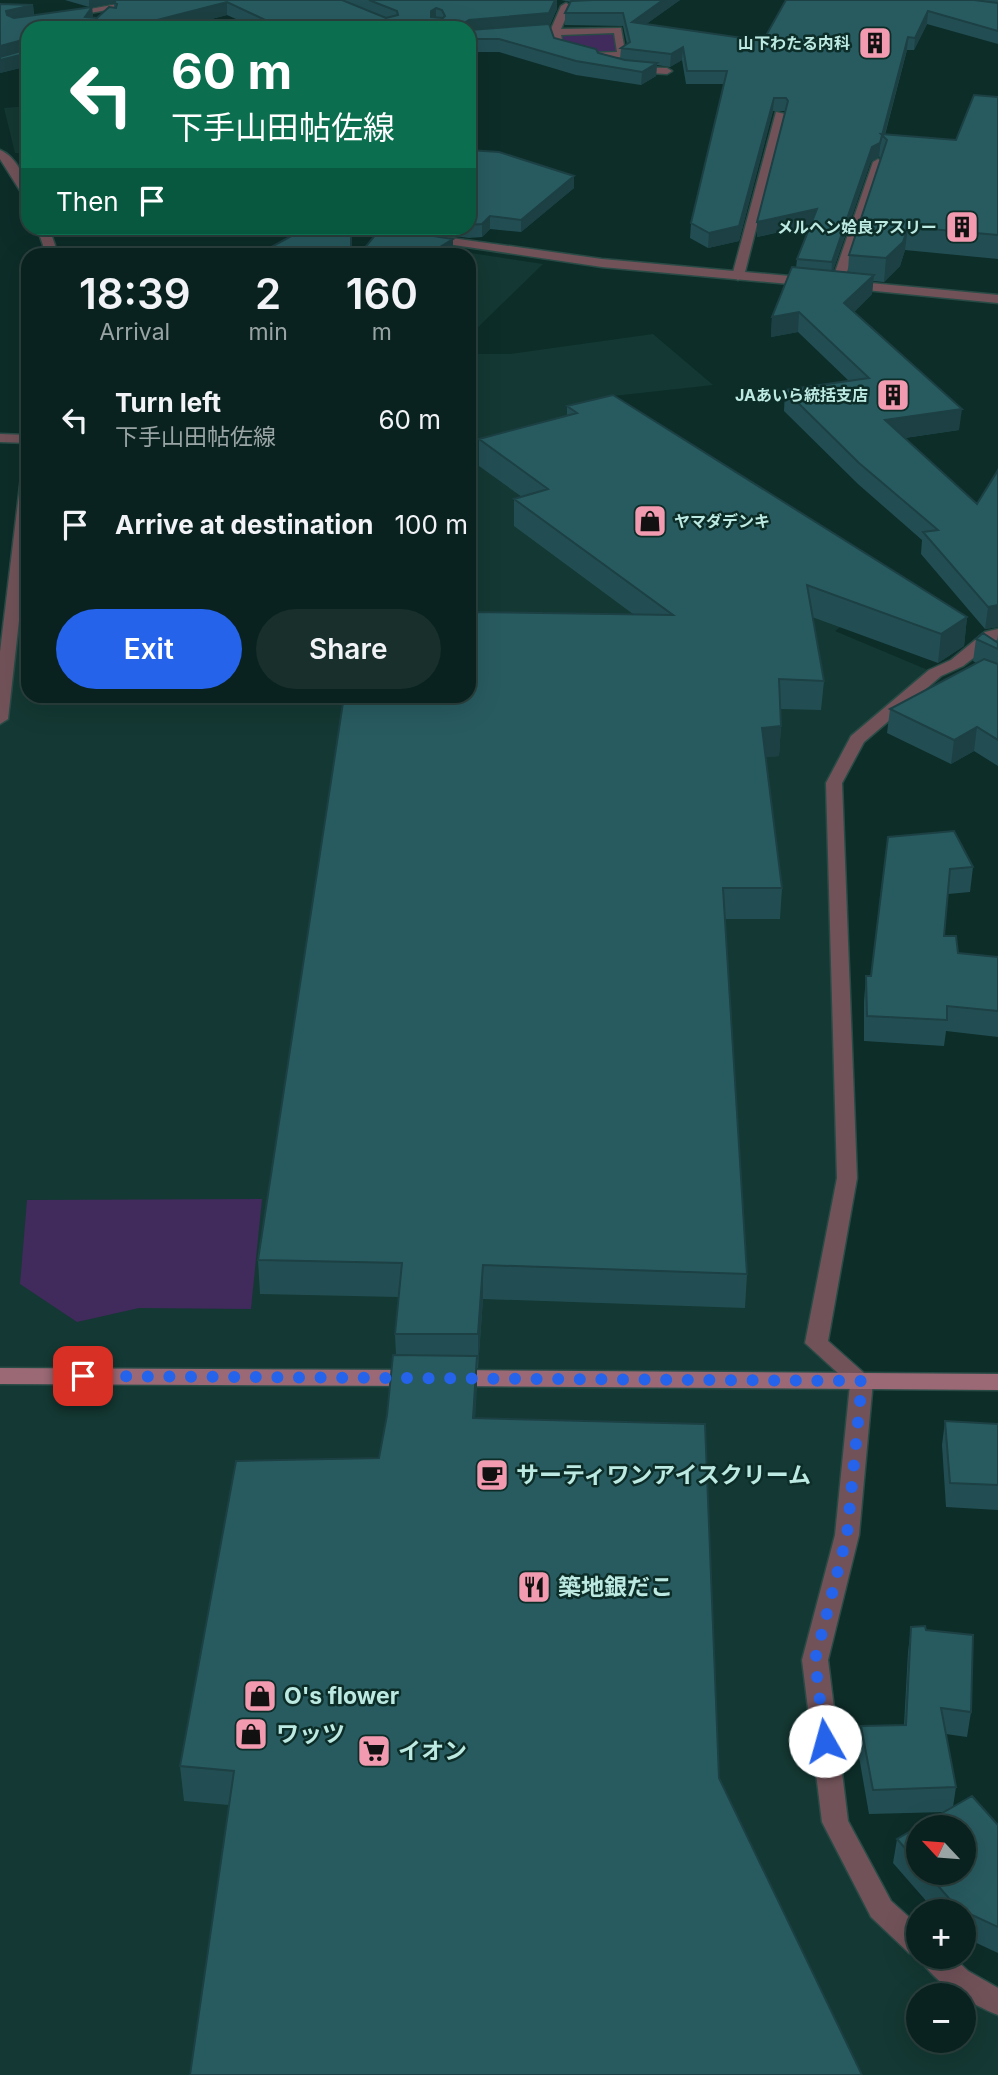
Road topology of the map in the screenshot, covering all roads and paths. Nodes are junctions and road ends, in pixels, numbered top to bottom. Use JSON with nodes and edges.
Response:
{"nodes":[{"id":1,"x":159,"y":0,"type":"edge"},
{"id":2,"x":552,"y":3,"type":"edge"},
{"id":3,"x":115,"y":6,"type":"junction"},
{"id":4,"x":566,"y":6,"type":"junction"},
{"id":5,"x":577,"y":8,"type":"edge"},
{"id":6,"x":61,"y":15,"type":"edge"},
{"id":7,"x":101,"y":19,"type":"edge"},
{"id":8,"x":555,"y":31,"type":"junction"},
{"id":9,"x":518,"y":34,"type":"edge"},
{"id":10,"x":588,"y":56,"type":"junction"},
{"id":11,"x":667,"y":71,"type":"edge"},
{"id":12,"x":780,"y":114,"type":"edge"},
{"id":13,"x":9,"y":158,"type":"edge"},
{"id":14,"x":878,"y":162,"type":"edge"},
{"id":15,"x":21,"y":181,"type":"edge"},
{"id":16,"x":405,"y":235,"type":"edge"},
{"id":17,"x":737,"y":276,"type":"junction"},
{"id":18,"x":837,"y":284,"type":"junction"},
{"id":19,"x":998,"y":299,"type":"edge"},
{"id":20,"x":0,"y":438,"type":"edge"},
{"id":21,"x":21,"y":439,"type":"edge"},
{"id":22,"x":21,"y":538,"type":"edge"},
{"id":23,"x":998,"y":634,"type":"edge"},
{"id":24,"x":957,"y":663,"type":"junction"},
{"id":25,"x":977,"y":672,"type":"edge"},
{"id":26,"x":0,"y":719,"type":"edge"},
{"id":27,"x":0,"y":1376,"type":"edge"},
{"id":28,"x":862,"y":1381,"type":"junction"},
{"id":29,"x":998,"y":1382,"type":"edge"},
{"id":30,"x":906,"y":1932,"type":"edge"},
{"id":31,"x":947,"y":1969,"type":"edge"},
{"id":32,"x":998,"y":2002,"type":"edge"}],
"edges":[{"from":1,"to":3,"type":"street"},
{"from":2,"to":4,"type":"street"},
{"from":3,"to":6,"type":"street"},
{"from":3,"to":7,"type":"street"},
{"from":4,"to":5,"type":"street"},
{"from":4,"to":8,"type":"street"},
{"from":8,"to":9,"type":"street"},
{"from":8,"to":10,"type":"street"},
{"from":8,"to":10,"type":"street"},
{"from":10,"to":11,"type":"street"},
{"from":12,"to":17,"type":"street"},
{"from":13,"to":15,"type":"street"},
{"from":14,"to":18,"type":"street"},
{"from":16,"to":17,"type":"street"},
{"from":17,"to":18,"type":"street"},
{"from":18,"to":19,"type":"street"},
{"from":20,"to":21,"type":"street"},
{"from":22,"to":26,"type":"street"},
{"from":23,"to":24,"type":"street"},
{"from":24,"to":25,"type":"street"},
{"from":24,"to":28,"type":"street"},
{"from":27,"to":28,"type":"main road"},
{"from":28,"to":29,"type":"main road"},
{"from":28,"to":30,"type":"street"},
{"from":31,"to":32,"type":"street"}]}
